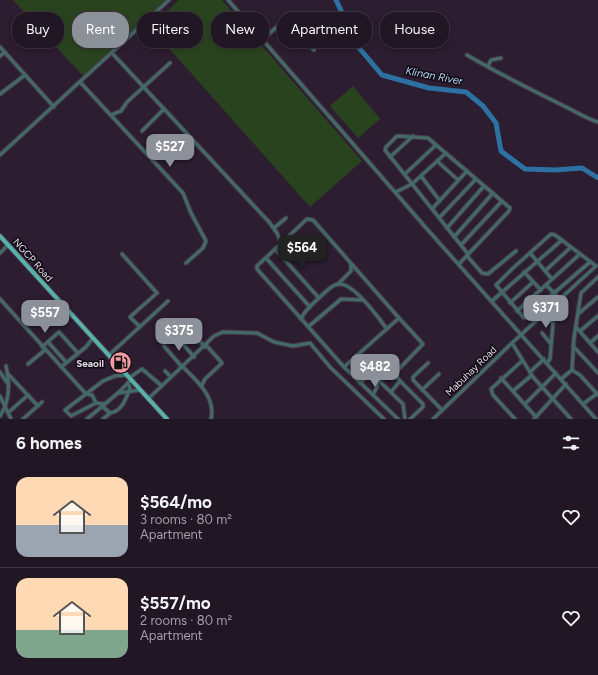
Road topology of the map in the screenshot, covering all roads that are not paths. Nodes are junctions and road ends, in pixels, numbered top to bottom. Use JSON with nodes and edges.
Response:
{"nodes":[{"id":1,"x":169,"y":0,"type":"edge"},
{"id":2,"x":228,"y":0,"type":"edge"},
{"id":3,"x":239,"y":12,"type":"edge"},
{"id":4,"x":269,"y":34,"type":"edge"},
{"id":5,"x":269,"y":46,"type":"edge"},
{"id":6,"x":0,"y":47,"type":"edge"},
{"id":7,"x":314,"y":50,"type":"dead end"},
{"id":8,"x":4,"y":52,"type":"junction"},
{"id":9,"x":112,"y":53,"type":"junction"},
{"id":10,"x":467,"y":55,"type":"dead end"},
{"id":11,"x":0,"y":56,"type":"edge"},
{"id":12,"x":501,"y":58,"type":"dead end"},
{"id":13,"x":170,"y":63,"type":"dead end"},
{"id":14,"x":488,"y":66,"type":"junction"},
{"id":15,"x":25,"y":75,"type":"junction"},
{"id":16,"x":80,"y":82,"type":"junction"},
{"id":17,"x":143,"y":87,"type":"junction"},
{"id":18,"x":0,"y":94,"type":"edge"},
{"id":19,"x":54,"y":107,"type":"junction"},
{"id":20,"x":164,"y":109,"type":"junction"},
{"id":21,"x":111,"y":115,"type":"junction"},
{"id":22,"x":598,"y":122,"type":"edge"},
{"id":23,"x":142,"y":131,"type":"dead end"},
{"id":24,"x":413,"y":136,"type":"junction"},
{"id":25,"x":436,"y":145,"type":"junction"},
{"id":26,"x":446,"y":153,"type":"junction"},
{"id":27,"x":0,"y":155,"type":"edge"},
{"id":28,"x":390,"y":157,"type":"junction"},
{"id":29,"x":437,"y":161,"type":"junction"},
{"id":30,"x":467,"y":171,"type":"junction"},
{"id":31,"x":405,"y":174,"type":"junction"},
{"id":32,"x":421,"y":176,"type":"junction"},
{"id":33,"x":476,"y":179,"type":"junction"},
{"id":34,"x":458,"y":180,"type":"junction"},
{"id":35,"x":412,"y":184,"type":"junction"},
{"id":36,"x":484,"y":186,"type":"junction"},
{"id":37,"x":396,"y":192,"type":"junction"},
{"id":38,"x":493,"y":193,"type":"junction"},
{"id":39,"x":502,"y":200,"type":"junction"},
{"id":40,"x":440,"y":201,"type":"junction"},
{"id":41,"x":432,"y":209,"type":"junction"},
{"id":42,"x":286,"y":218,"type":"dead end"},
{"id":43,"x":439,"y":218,"type":"junction"},
{"id":44,"x":274,"y":228,"type":"junction"},
{"id":45,"x":447,"y":228,"type":"junction"},
{"id":46,"x":0,"y":237,"type":"edge"},
{"id":47,"x":454,"y":237,"type":"junction"},
{"id":48,"x":562,"y":240,"type":"junction"},
{"id":49,"x":281,"y":243,"type":"junction"},
{"id":50,"x":461,"y":245,"type":"junction"},
{"id":51,"x":8,"y":246,"type":"junction"},
{"id":52,"x":571,"y":247,"type":"junction"},
{"id":53,"x":275,"y":249,"type":"junction"},
{"id":54,"x":516,"y":251,"type":"dead end"},
{"id":55,"x":0,"y":253,"type":"edge"},
{"id":56,"x":530,"y":253,"type":"junction"},
{"id":57,"x":122,"y":254,"type":"dead end"},
{"id":58,"x":580,"y":254,"type":"junction"},
{"id":59,"x":467,"y":255,"type":"junction"},
{"id":60,"x":266,"y":258,"type":"junction"},
{"id":61,"x":537,"y":261,"type":"junction"},
{"id":62,"x":590,"y":262,"type":"junction"},
{"id":63,"x":186,"y":263,"type":"dead end"},
{"id":64,"x":350,"y":264,"type":"junction"},
{"id":65,"x":459,"y":264,"type":"junction"},
{"id":66,"x":593,"y":268,"type":"junction"},
{"id":67,"x":545,"y":271,"type":"junction"},
{"id":68,"x":598,"y":271,"type":"edge"},
{"id":69,"x":524,"y":272,"type":"junction"},
{"id":70,"x":598,"y":277,"type":"edge"},
{"id":71,"x":552,"y":279,"type":"junction"},
{"id":72,"x":533,"y":282,"type":"junction"},
{"id":73,"x":338,"y":284,"type":"junction"},
{"id":74,"x":546,"y":285,"type":"junction"},
{"id":75,"x":574,"y":286,"type":"junction"},
{"id":76,"x":540,"y":290,"type":"junction"},
{"id":77,"x":501,"y":293,"type":"junction"},
{"id":78,"x":554,"y":293,"type":"junction"},
{"id":79,"x":581,"y":293,"type":"junction"},
{"id":80,"x":598,"y":297,"type":"edge"},
{"id":81,"x":318,"y":298,"type":"junction"},
{"id":82,"x":0,"y":299,"type":"edge"},
{"id":83,"x":560,"y":299,"type":"junction"},
{"id":84,"x":363,"y":300,"type":"junction"},
{"id":85,"x":168,"y":301,"type":"dead end"},
{"id":86,"x":492,"y":301,"type":"junction"},
{"id":87,"x":510,"y":303,"type":"junction"},
{"id":88,"x":310,"y":306,"type":"junction"},
{"id":89,"x":517,"y":312,"type":"junction"},
{"id":90,"x":545,"y":312,"type":"junction"},
{"id":91,"x":578,"y":314,"type":"junction"},
{"id":92,"x":598,"y":316,"type":"edge"},
{"id":93,"x":399,"y":318,"type":"junction"},
{"id":94,"x":301,"y":319,"type":"junction"},
{"id":95,"x":140,"y":327,"type":"junction"},
{"id":96,"x":308,"y":327,"type":"junction"},
{"id":97,"x":576,"y":327,"type":"junction"},
{"id":98,"x":387,"y":329,"type":"junction"},
{"id":99,"x":580,"y":331,"type":"junction"},
{"id":100,"x":542,"y":333,"type":"dead end"},
{"id":101,"x":521,"y":334,"type":"junction"},
{"id":102,"x":598,"y":336,"type":"edge"},
{"id":103,"x":93,"y":338,"type":"junction"},
{"id":104,"x":48,"y":342,"type":"junction"},
{"id":105,"x":512,"y":343,"type":"junction"},
{"id":106,"x":590,"y":343,"type":"junction"},
{"id":107,"x":551,"y":344,"type":"junction"},
{"id":108,"x":164,"y":346,"type":"dead end"},
{"id":109,"x":206,"y":346,"type":"junction"},
{"id":110,"x":573,"y":346,"type":"junction"},
{"id":111,"x":42,"y":347,"type":"junction"},
{"id":112,"x":45,"y":350,"type":"junction"},
{"id":113,"x":77,"y":352,"type":"junction"},
{"id":114,"x":598,"y":352,"type":"edge"},
{"id":115,"x":108,"y":355,"type":"junction"},
{"id":116,"x":356,"y":356,"type":"junction"},
{"id":117,"x":194,"y":357,"type":"junction"},
{"id":118,"x":544,"y":359,"type":"junction"},
{"id":119,"x":522,"y":361,"type":"junction"},
{"id":120,"x":66,"y":362,"type":"junction"},
{"id":121,"x":428,"y":363,"type":"dead end"},
{"id":122,"x":547,"y":363,"type":"junction"},
{"id":123,"x":28,"y":364,"type":"dead end"},
{"id":124,"x":6,"y":366,"type":"dead end"},
{"id":125,"x":61,"y":366,"type":"junction"},
{"id":126,"x":182,"y":367,"type":"junction"},
{"id":127,"x":344,"y":367,"type":"junction"},
{"id":128,"x":375,"y":369,"type":"junction"},
{"id":129,"x":572,"y":370,"type":"junction"},
{"id":130,"x":165,"y":371,"type":"dead end"},
{"id":131,"x":0,"y":372,"type":"edge"},
{"id":132,"x":371,"y":373,"type":"junction"},
{"id":133,"x":531,"y":373,"type":"junction"},
{"id":134,"x":556,"y":373,"type":"junction"},
{"id":135,"x":598,"y":373,"type":"edge"},
{"id":136,"x":8,"y":374,"type":"junction"},
{"id":137,"x":394,"y":374,"type":"junction"},
{"id":138,"x":438,"y":374,"type":"dead end"},
{"id":139,"x":171,"y":377,"type":"junction"},
{"id":140,"x":501,"y":378,"type":"junction"},
{"id":141,"x":129,"y":379,"type":"junction"},
{"id":142,"x":377,"y":379,"type":"junction"},
{"id":143,"x":561,"y":379,"type":"junction"},
{"id":144,"x":400,"y":380,"type":"junction"},
{"id":145,"x":360,"y":383,"type":"junction"},
{"id":146,"x":566,"y":384,"type":"junction"},
{"id":147,"x":202,"y":385,"type":"junction"},
{"id":148,"x":9,"y":386,"type":"junction"},
{"id":149,"x":162,"y":386,"type":"junction"},
{"id":150,"x":543,"y":387,"type":"junction"},
{"id":151,"x":91,"y":390,"type":"junction"},
{"id":152,"x":140,"y":390,"type":"junction"},
{"id":153,"x":422,"y":390,"type":"junction"},
{"id":154,"x":513,"y":391,"type":"junction"},
{"id":155,"x":129,"y":392,"type":"junction"},
{"id":156,"x":391,"y":392,"type":"junction"},
{"id":157,"x":118,"y":393,"type":"junction"},
{"id":158,"x":86,"y":394,"type":"junction"},
{"id":159,"x":91,"y":394,"type":"junction"},
{"id":160,"x":598,"y":394,"type":"edge"},
{"id":161,"x":28,"y":395,"type":"junction"},
{"id":162,"x":373,"y":395,"type":"junction"},
{"id":163,"x":0,"y":396,"type":"edge"},
{"id":164,"x":148,"y":399,"type":"junction"},
{"id":165,"x":553,"y":399,"type":"junction"},
{"id":166,"x":589,"y":400,"type":"junction"},
{"id":167,"x":42,"y":402,"type":"dead end"},
{"id":168,"x":96,"y":403,"type":"junction"},
{"id":169,"x":525,"y":404,"type":"junction"},
{"id":170,"x":583,"y":404,"type":"junction"},
{"id":171,"x":6,"y":405,"type":"junction"},
{"id":172,"x":103,"y":405,"type":"junction"},
{"id":173,"x":38,"y":406,"type":"junction"},
{"id":174,"x":586,"y":407,"type":"junction"},
{"id":175,"x":442,"y":410,"type":"junction"},
{"id":176,"x":9,"y":412,"type":"junction"},
{"id":177,"x":110,"y":413,"type":"junction"},
{"id":178,"x":0,"y":416,"type":"edge"},
{"id":179,"x":535,"y":418,"type":"edge"},
{"id":180,"x":11,"y":419,"type":"edge"},
{"id":181,"x":23,"y":419,"type":"edge"},
{"id":182,"x":87,"y":419,"type":"edge"},
{"id":183,"x":103,"y":419,"type":"edge"},
{"id":184,"x":166,"y":419,"type":"edge"},
{"id":185,"x":211,"y":419,"type":"edge"},
{"id":186,"x":384,"y":419,"type":"edge"},
{"id":187,"x":398,"y":419,"type":"edge"},
{"id":188,"x":405,"y":419,"type":"edge"},
{"id":189,"x":410,"y":419,"type":"edge"},
{"id":190,"x":433,"y":419,"type":"edge"},
{"id":191,"x":515,"y":419,"type":"edge"},
{"id":192,"x":571,"y":419,"type":"edge"},
{"id":193,"x":596,"y":419,"type":"edge"}],
"edges":[{"from":1,"to":9,"type":"street"},
{"from":2,"to":3,"type":"street"},
{"from":4,"to":7,"type":"street"},
{"from":5,"to":37,"type":"street"},
{"from":6,"to":8,"type":"street"},
{"from":8,"to":11,"type":"street"},
{"from":8,"to":15,"type":"street"},
{"from":9,"to":16,"type":"street"},
{"from":9,"to":17,"type":"street"},
{"from":10,"to":14,"type":"street"},
{"from":12,"to":14,"type":"street"},
{"from":13,"to":17,"type":"street"},
{"from":14,"to":22,"type":"street"},
{"from":15,"to":18,"type":"street"},
{"from":15,"to":19,"type":"street"},
{"from":16,"to":19,"type":"street"},
{"from":16,"to":21,"type":"street"},
{"from":17,"to":20,"type":"street"},
{"from":17,"to":21,"type":"street"},
{"from":19,"to":27,"type":"street"},
{"from":20,"to":23,"type":"street"},
{"from":20,"to":44,"type":"street"},
{"from":21,"to":63,"type":"street"},
{"from":24,"to":25,"type":"street"},
{"from":24,"to":28,"type":"street"},
{"from":24,"to":28,"type":"street"},
{"from":25,"to":26,"type":"street"},
{"from":25,"to":31,"type":"street"},
{"from":26,"to":29,"type":"street"},
{"from":26,"to":30,"type":"street"},
{"from":28,"to":31,"type":"street"},
{"from":29,"to":32,"type":"street"},
{"from":29,"to":34,"type":"street"},
{"from":30,"to":33,"type":"street"},
{"from":30,"to":34,"type":"street"},
{"from":31,"to":35,"type":"street"},
{"from":32,"to":35,"type":"street"},
{"from":32,"to":40,"type":"street"},
{"from":33,"to":36,"type":"street"},
{"from":33,"to":43,"type":"street"},
{"from":34,"to":40,"type":"street"},
{"from":35,"to":37,"type":"street"},
{"from":35,"to":41,"type":"street"},
{"from":36,"to":38,"type":"street"},
{"from":36,"to":45,"type":"street"},
{"from":37,"to":65,"type":"street"},
{"from":38,"to":39,"type":"street"},
{"from":38,"to":47,"type":"street"},
{"from":39,"to":50,"type":"street"},
{"from":39,"to":59,"type":"street"},
{"from":40,"to":41,"type":"street"},
{"from":41,"to":43,"type":"street"},
{"from":42,"to":44,"type":"street"},
{"from":43,"to":45,"type":"street"},
{"from":44,"to":49,"type":"street"},
{"from":45,"to":47,"type":"street"},
{"from":46,"to":51,"type":"main road","name":"NGCP Road"},
{"from":47,"to":50,"type":"street"},
{"from":48,"to":52,"type":"street"},
{"from":48,"to":56,"type":"street"},
{"from":48,"to":61,"type":"street"},
{"from":49,"to":53,"type":"street"},
{"from":49,"to":64,"type":"street"},
{"from":50,"to":59,"type":"street"},
{"from":51,"to":55,"type":"street"},
{"from":51,"to":103,"type":"main road","name":"NGCP Road"},
{"from":52,"to":58,"type":"street"},
{"from":52,"to":67,"type":"street"},
{"from":53,"to":60,"type":"street"},
{"from":53,"to":81,"type":"street"},
{"from":54,"to":59,"type":"street"},
{"from":56,"to":61,"type":"street"},
{"from":56,"to":77,"type":"street"},
{"from":57,"to":95,"type":"street"},
{"from":58,"to":62,"type":"street"},
{"from":58,"to":71,"type":"street"},
{"from":59,"to":65,"type":"street"},
{"from":60,"to":88,"type":"street"},
{"from":60,"to":94,"type":"street"},
{"from":61,"to":67,"type":"street"},
{"from":61,"to":69,"type":"street"},
{"from":62,"to":66,"type":"street"},
{"from":62,"to":78,"type":"street"},
{"from":64,"to":73,"type":"street"},
{"from":64,"to":93,"type":"street"},
{"from":65,"to":86,"type":"street"},
{"from":66,"to":68,"type":"street"},
{"from":66,"to":75,"type":"street","name":"Mabuhay Road"},
{"from":67,"to":71,"type":"street"},
{"from":69,"to":72,"type":"street"},
{"from":69,"to":77,"type":"street"},
{"from":70,"to":79,"type":"street"},
{"from":71,"to":74,"type":"street"},
{"from":72,"to":76,"type":"street"},
{"from":72,"to":87,"type":"street"},
{"from":73,"to":81,"type":"street"},
{"from":73,"to":84,"type":"street"},
{"from":74,"to":76,"type":"street"},
{"from":74,"to":78,"type":"street"},
{"from":75,"to":79,"type":"street"},
{"from":75,"to":83,"type":"street","name":"Mabuhay Road"},
{"from":76,"to":89,"type":"street"},
{"from":77,"to":86,"type":"street"},
{"from":77,"to":87,"type":"street"},
{"from":78,"to":83,"type":"street"},
{"from":78,"to":89,"type":"street"},
{"from":79,"to":91,"type":"street"},
{"from":80,"to":91,"type":"street"},
{"from":81,"to":88,"type":"street"},
{"from":82,"to":111,"type":"street"},
{"from":83,"to":90,"type":"street","name":"Mabuhay Road"},
{"from":84,"to":96,"type":"street"},
{"from":84,"to":98,"type":"street"},
{"from":85,"to":95,"type":"street"},
{"from":86,"to":101,"type":"street"},
{"from":87,"to":89,"type":"street"},
{"from":88,"to":94,"type":"street"},
{"from":90,"to":101,"type":"street","name":"Mabuhay Road"},
{"from":90,"to":107,"type":"street"},
{"from":91,"to":97,"type":"street"},
{"from":92,"to":99,"type":"street"},
{"from":93,"to":98,"type":"street"},
{"from":93,"to":137,"type":"street"},
{"from":94,"to":96,"type":"street"},
{"from":95,"to":115,"type":"street"},
{"from":96,"to":127,"type":"street"},
{"from":97,"to":99,"type":"street"},
{"from":97,"to":110,"type":"street"},
{"from":98,"to":116,"type":"street"},
{"from":99,"to":106,"type":"street"},
{"from":100,"to":107,"type":"street"},
{"from":101,"to":105,"type":"street","name":"Mabuhay Road"},
{"from":101,"to":118,"type":"street"},
{"from":102,"to":106,"type":"street"},
{"from":103,"to":113,"type":"street"},
{"from":103,"to":115,"type":"main road","name":"NGCP Road"},
{"from":104,"to":111,"type":"street"},
{"from":104,"to":113,"type":"street"},
{"from":104,"to":120,"type":"street"},
{"from":105,"to":119,"type":"street"},
{"from":105,"to":175,"type":"street","name":"Mabuhay Road"},
{"from":106,"to":114,"type":"street"},
{"from":107,"to":122,"type":"street"},
{"from":108,"to":126,"type":"street"},
{"from":109,"to":117,"type":"street"},
{"from":109,"to":117,"type":"street"},
{"from":109,"to":147,"type":"street"},
{"from":109,"to":186,"type":"street"},
{"from":110,"to":129,"type":"street"},
{"from":110,"to":135,"type":"street"},
{"from":111,"to":112,"type":"street"},
{"from":112,"to":123,"type":"street"},
{"from":112,"to":125,"type":"street"},
{"from":113,"to":120,"type":"street"},
{"from":115,"to":141,"type":"main road","name":"NGCP Road"},
{"from":116,"to":127,"type":"street"},
{"from":116,"to":128,"type":"street"},
{"from":117,"to":126,"type":"street"},
{"from":118,"to":122,"type":"street"},
{"from":118,"to":133,"type":"street"},
{"from":119,"to":133,"type":"street"},
{"from":119,"to":140,"type":"street"},
{"from":120,"to":125,"type":"street"},
{"from":121,"to":153,"type":"street"},
{"from":122,"to":134,"type":"street"},
{"from":124,"to":136,"type":"street"},
{"from":125,"to":158,"type":"street"},
{"from":126,"to":139,"type":"street"},
{"from":126,"to":147,"type":"street"},
{"from":127,"to":145,"type":"street"},
{"from":128,"to":132,"type":"street"},
{"from":128,"to":137,"type":"street"},
{"from":129,"to":143,"type":"street"},
{"from":129,"to":160,"type":"street"},
{"from":130,"to":139,"type":"street"},
{"from":131,"to":148,"type":"street"},
{"from":132,"to":142,"type":"street"},
{"from":132,"to":145,"type":"street"},
{"from":133,"to":150,"type":"street"},
{"from":133,"to":154,"type":"street"},
{"from":134,"to":143,"type":"street"},
{"from":134,"to":150,"type":"street"},
{"from":136,"to":148,"type":"street"},
{"from":136,"to":161,"type":"street"},
{"from":137,"to":144,"type":"street"},
{"from":138,"to":153,"type":"street"},
{"from":139,"to":149,"type":"street"},
{"from":140,"to":154,"type":"street"},
{"from":140,"to":191,"type":"street"},
{"from":141,"to":149,"type":"street"},
{"from":141,"to":151,"type":"street"},
{"from":141,"to":152,"type":"main road","name":"NGCP Road"},
{"from":141,"to":155,"type":"street"},
{"from":141,"to":157,"type":"street"},
{"from":142,"to":156,"type":"street"},
{"from":142,"to":162,"type":"street"},
{"from":143,"to":146,"type":"street"},
{"from":144,"to":156,"type":"street"},
{"from":144,"to":189,"type":"street"},
{"from":145,"to":162,"type":"street"},
{"from":146,"to":165,"type":"street"},
{"from":146,"to":170,"type":"street"},
{"from":147,"to":185,"type":"street"},
{"from":148,"to":171,"type":"street"},
{"from":149,"to":164,"type":"street"},
{"from":150,"to":165,"type":"street"},
{"from":150,"to":169,"type":"street"},
{"from":151,"to":158,"type":"street"},
{"from":151,"to":159,"type":"street"},
{"from":152,"to":155,"type":"street"},
{"from":152,"to":164,"type":"main road","name":"NGCP Road"},
{"from":153,"to":175,"type":"street"},
{"from":154,"to":169,"type":"street"},
{"from":155,"to":157,"type":"street"},
{"from":155,"to":177,"type":"street"},
{"from":156,"to":188,"type":"street"},
{"from":157,"to":172,"type":"street"},
{"from":158,"to":159,"type":"street"},
{"from":158,"to":168,"type":"street"},
{"from":159,"to":168,"type":"street"},
{"from":160,"to":166,"type":"street"},
{"from":161,"to":173,"type":"street"},
{"from":161,"to":176,"type":"street"},
{"from":162,"to":187,"type":"street"},
{"from":163,"to":171,"type":"street"},
{"from":164,"to":184,"type":"main road","name":"NGCP Road"},
{"from":165,"to":179,"type":"street"},
{"from":165,"to":192,"type":"street"},
{"from":166,"to":170,"type":"street"},
{"from":166,"to":174,"type":"street"},
{"from":167,"to":173,"type":"street"},
{"from":168,"to":172,"type":"street"},
{"from":169,"to":179,"type":"street"},
{"from":170,"to":174,"type":"street"},
{"from":171,"to":176,"type":"street"},
{"from":171,"to":178,"type":"street"},
{"from":172,"to":177,"type":"street"},
{"from":172,"to":182,"type":"street"},
{"from":173,"to":181,"type":"street"},
{"from":174,"to":193,"type":"street"},
{"from":175,"to":190,"type":"street","name":"Mabuhay Road"},
{"from":176,"to":180,"type":"street"},
{"from":177,"to":183,"type":"street"}]}
